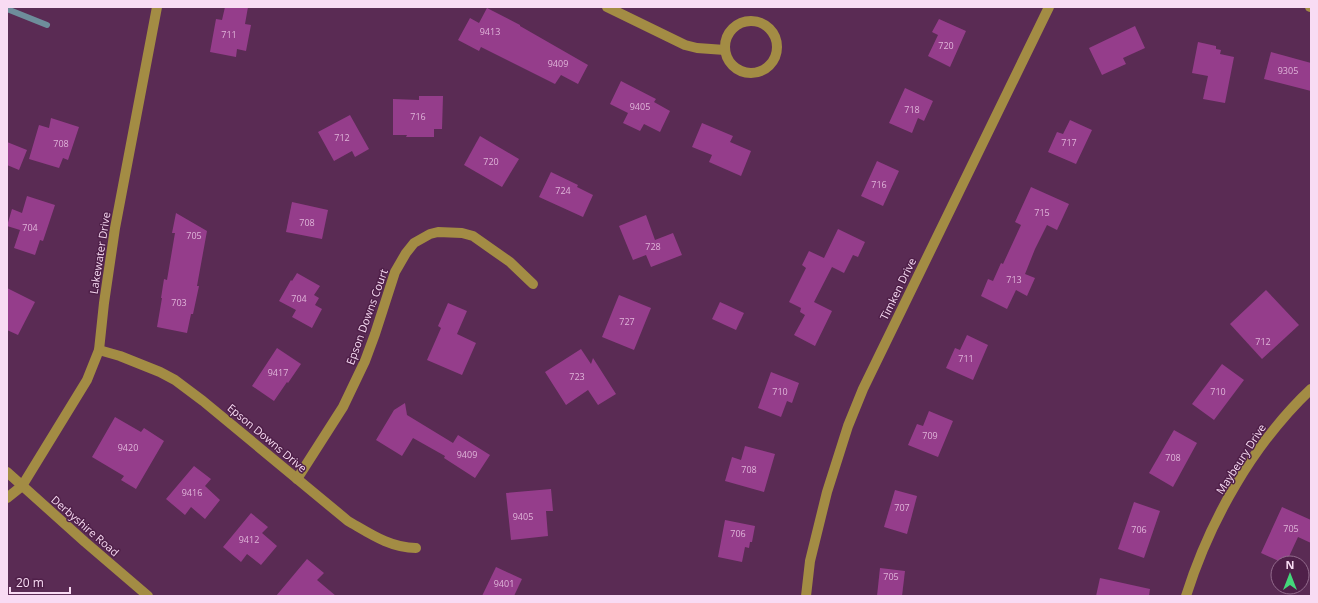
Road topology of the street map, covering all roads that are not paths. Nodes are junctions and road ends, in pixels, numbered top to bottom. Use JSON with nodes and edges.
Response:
{"nodes":[{"id":1,"x":157,"y":7,"type":"edge"},
{"id":2,"x":607,"y":7,"type":"edge"},
{"id":3,"x":1049,"y":7,"type":"edge"},
{"id":4,"x":725,"y":50,"type":"junction"},
{"id":5,"x":533,"y":284,"type":"dead end"},
{"id":6,"x":99,"y":350,"type":"junction"},
{"id":7,"x":1311,"y":389,"type":"edge"},
{"id":8,"x":7,"y":472,"type":"edge"},
{"id":9,"x":297,"y":478,"type":"junction"},
{"id":10,"x":22,"y":486,"type":"junction"},
{"id":11,"x":7,"y":498,"type":"edge"},
{"id":12,"x":416,"y":548,"type":"dead end"},
{"id":13,"x":148,"y":596,"type":"edge"},
{"id":14,"x":806,"y":596,"type":"edge"},
{"id":15,"x":1186,"y":596,"type":"edge"}],
"edges":[{"from":1,"to":6,"type":"street","name":"Lakewater Drive"},
{"from":2,"to":4,"type":"street"},
{"from":3,"to":14,"type":"street","name":"Timken Drive"},
{"from":4,"to":4,"type":"street"},
{"from":5,"to":9,"type":"street","name":"Epson Downs Court"},
{"from":6,"to":9,"type":"street","name":"Epson Downs Drive"},
{"from":6,"to":10,"type":"street","name":"Lakewater Drive"},
{"from":7,"to":15,"type":"street","name":"Maybeury Drive"},
{"from":8,"to":10,"type":"street","name":"Derbyshire Road"},
{"from":9,"to":12,"type":"street","name":"Epson Downs Drive"},
{"from":10,"to":11,"type":"street","name":"Lakewater Drive"},
{"from":10,"to":13,"type":"street","name":"Derbyshire Road"}]}
